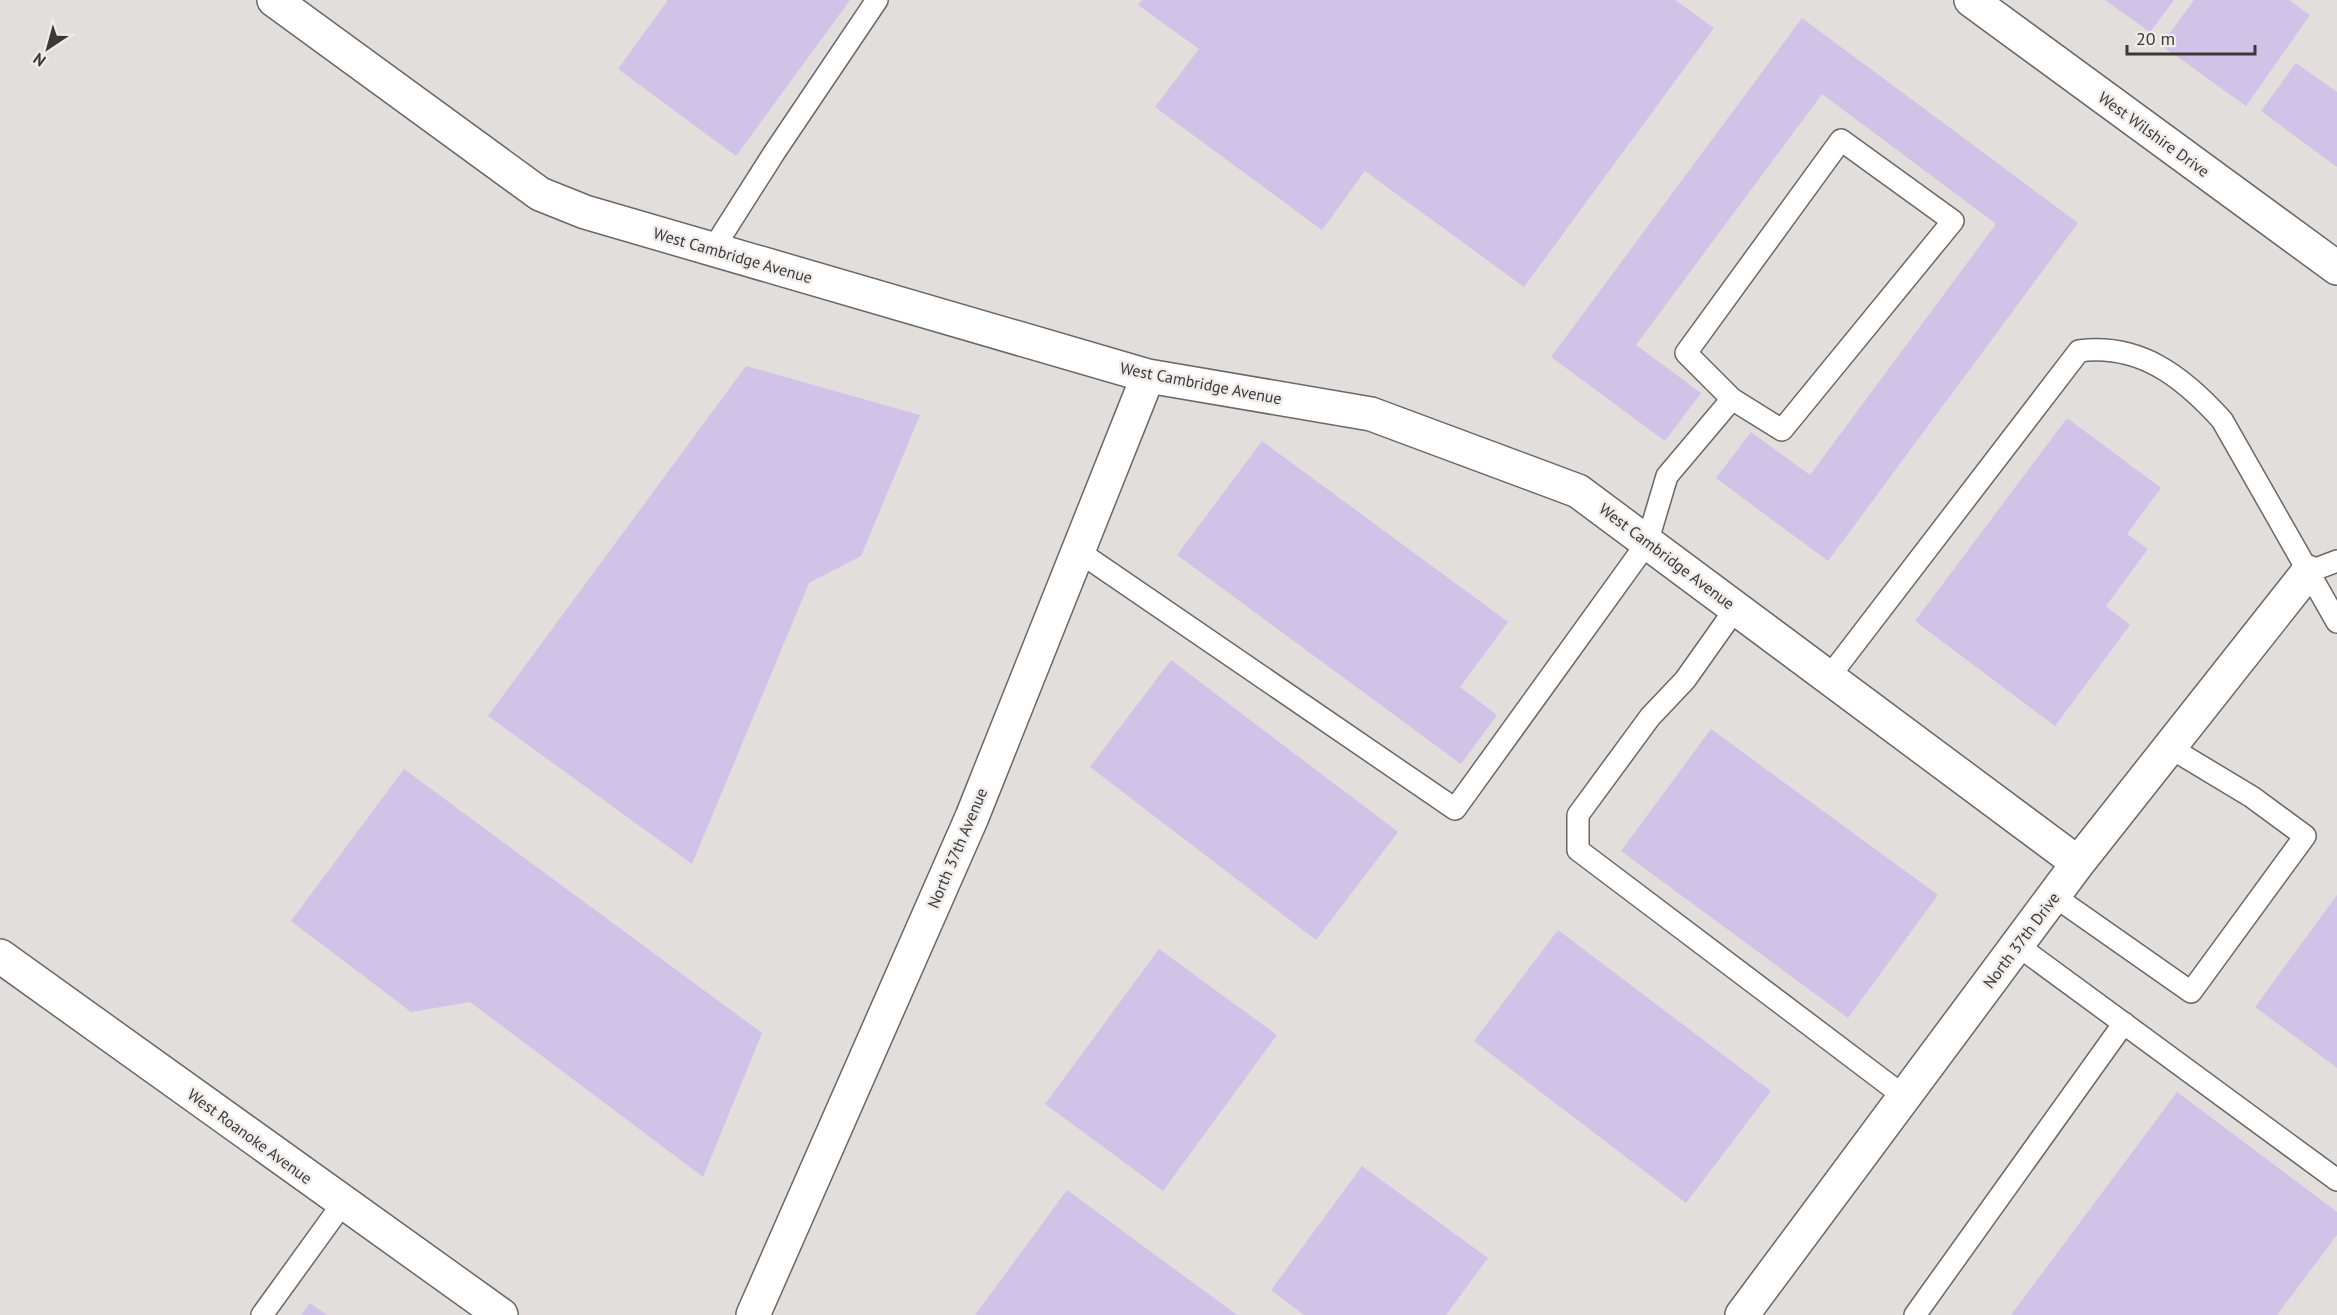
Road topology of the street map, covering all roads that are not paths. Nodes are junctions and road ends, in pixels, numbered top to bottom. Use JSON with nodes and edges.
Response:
{"nodes":[{"id":1,"x":274,"y":0,"type":"edge"},
{"id":2,"x":877,"y":0,"type":"edge"},
{"id":3,"x":1971,"y":0,"type":"edge"},
{"id":4,"x":713,"y":249,"type":"junction"},
{"id":5,"x":2337,"y":268,"type":"edge"},
{"id":6,"x":1148,"y":376,"type":"junction"},
{"id":7,"x":1732,"y":399,"type":"junction"},
{"id":8,"x":1647,"y":543,"type":"junction"},
{"id":9,"x":1078,"y":551,"type":"junction"},
{"id":10,"x":2322,"y":566,"type":"edge"},
{"id":11,"x":1736,"y":608,"type":"junction"},
{"id":12,"x":2337,"y":622,"type":"edge"},
{"id":13,"x":1829,"y":677,"type":"junction"},
{"id":14,"x":2169,"y":747,"type":"junction"},
{"id":15,"x":2078,"y":863,"type":"junction"},
{"id":16,"x":2054,"y":896,"type":"junction"},
{"id":17,"x":2017,"y":945,"type":"junction"},
{"id":18,"x":0,"y":956,"type":"edge"},
{"id":19,"x":2124,"y":1023,"type":"junction"},
{"id":20,"x":1905,"y":1097,"type":"junction"},
{"id":21,"x":2337,"y":1180,"type":"edge"},
{"id":22,"x":343,"y":1203,"type":"junction"},
{"id":23,"x":262,"y":1315,"type":"edge"},
{"id":24,"x":501,"y":1315,"type":"edge"},
{"id":25,"x":753,"y":1315,"type":"edge"},
{"id":26,"x":1742,"y":1315,"type":"edge"},
{"id":27,"x":1915,"y":1315,"type":"edge"}],
"edges":[{"from":1,"to":4,"type":"street","name":"West Cambridge Avenue"},
{"from":2,"to":4,"type":"lane"},
{"from":3,"to":5,"type":"street","name":"West Wilshire Drive"},
{"from":4,"to":6,"type":"street","name":"West Cambridge Avenue"},
{"from":6,"to":8,"type":"street","name":"West Cambridge Avenue"},
{"from":6,"to":9,"type":"street","name":"North 37th Avenue"},
{"from":7,"to":7,"type":"lane"},
{"from":7,"to":8,"type":"lane"},
{"from":8,"to":9,"type":"lane"},
{"from":8,"to":11,"type":"street","name":"West Cambridge Avenue"},
{"from":9,"to":25,"type":"street","name":"North 37th Avenue"},
{"from":10,"to":12,"type":"lane"},
{"from":10,"to":13,"type":"lane"},
{"from":10,"to":14,"type":"street","name":"North 37th Drive"},
{"from":11,"to":13,"type":"street","name":"West Cambridge Avenue"},
{"from":11,"to":20,"type":"lane"},
{"from":13,"to":15,"type":"street","name":"West Cambridge Avenue"},
{"from":14,"to":15,"type":"street","name":"North 37th Drive"},
{"from":14,"to":16,"type":"lane"},
{"from":15,"to":16,"type":"street","name":"North 37th Drive"},
{"from":16,"to":17,"type":"street","name":"North 37th Drive"},
{"from":17,"to":19,"type":"lane"},
{"from":17,"to":20,"type":"street","name":"North 37th Drive"},
{"from":18,"to":22,"type":"street","name":"West Roanoke Avenue"},
{"from":19,"to":21,"type":"lane"},
{"from":19,"to":27,"type":"lane"},
{"from":20,"to":26,"type":"street","name":"North 37th Drive"},
{"from":22,"to":23,"type":"lane"},
{"from":22,"to":24,"type":"street","name":"West Roanoke Avenue"}]}
